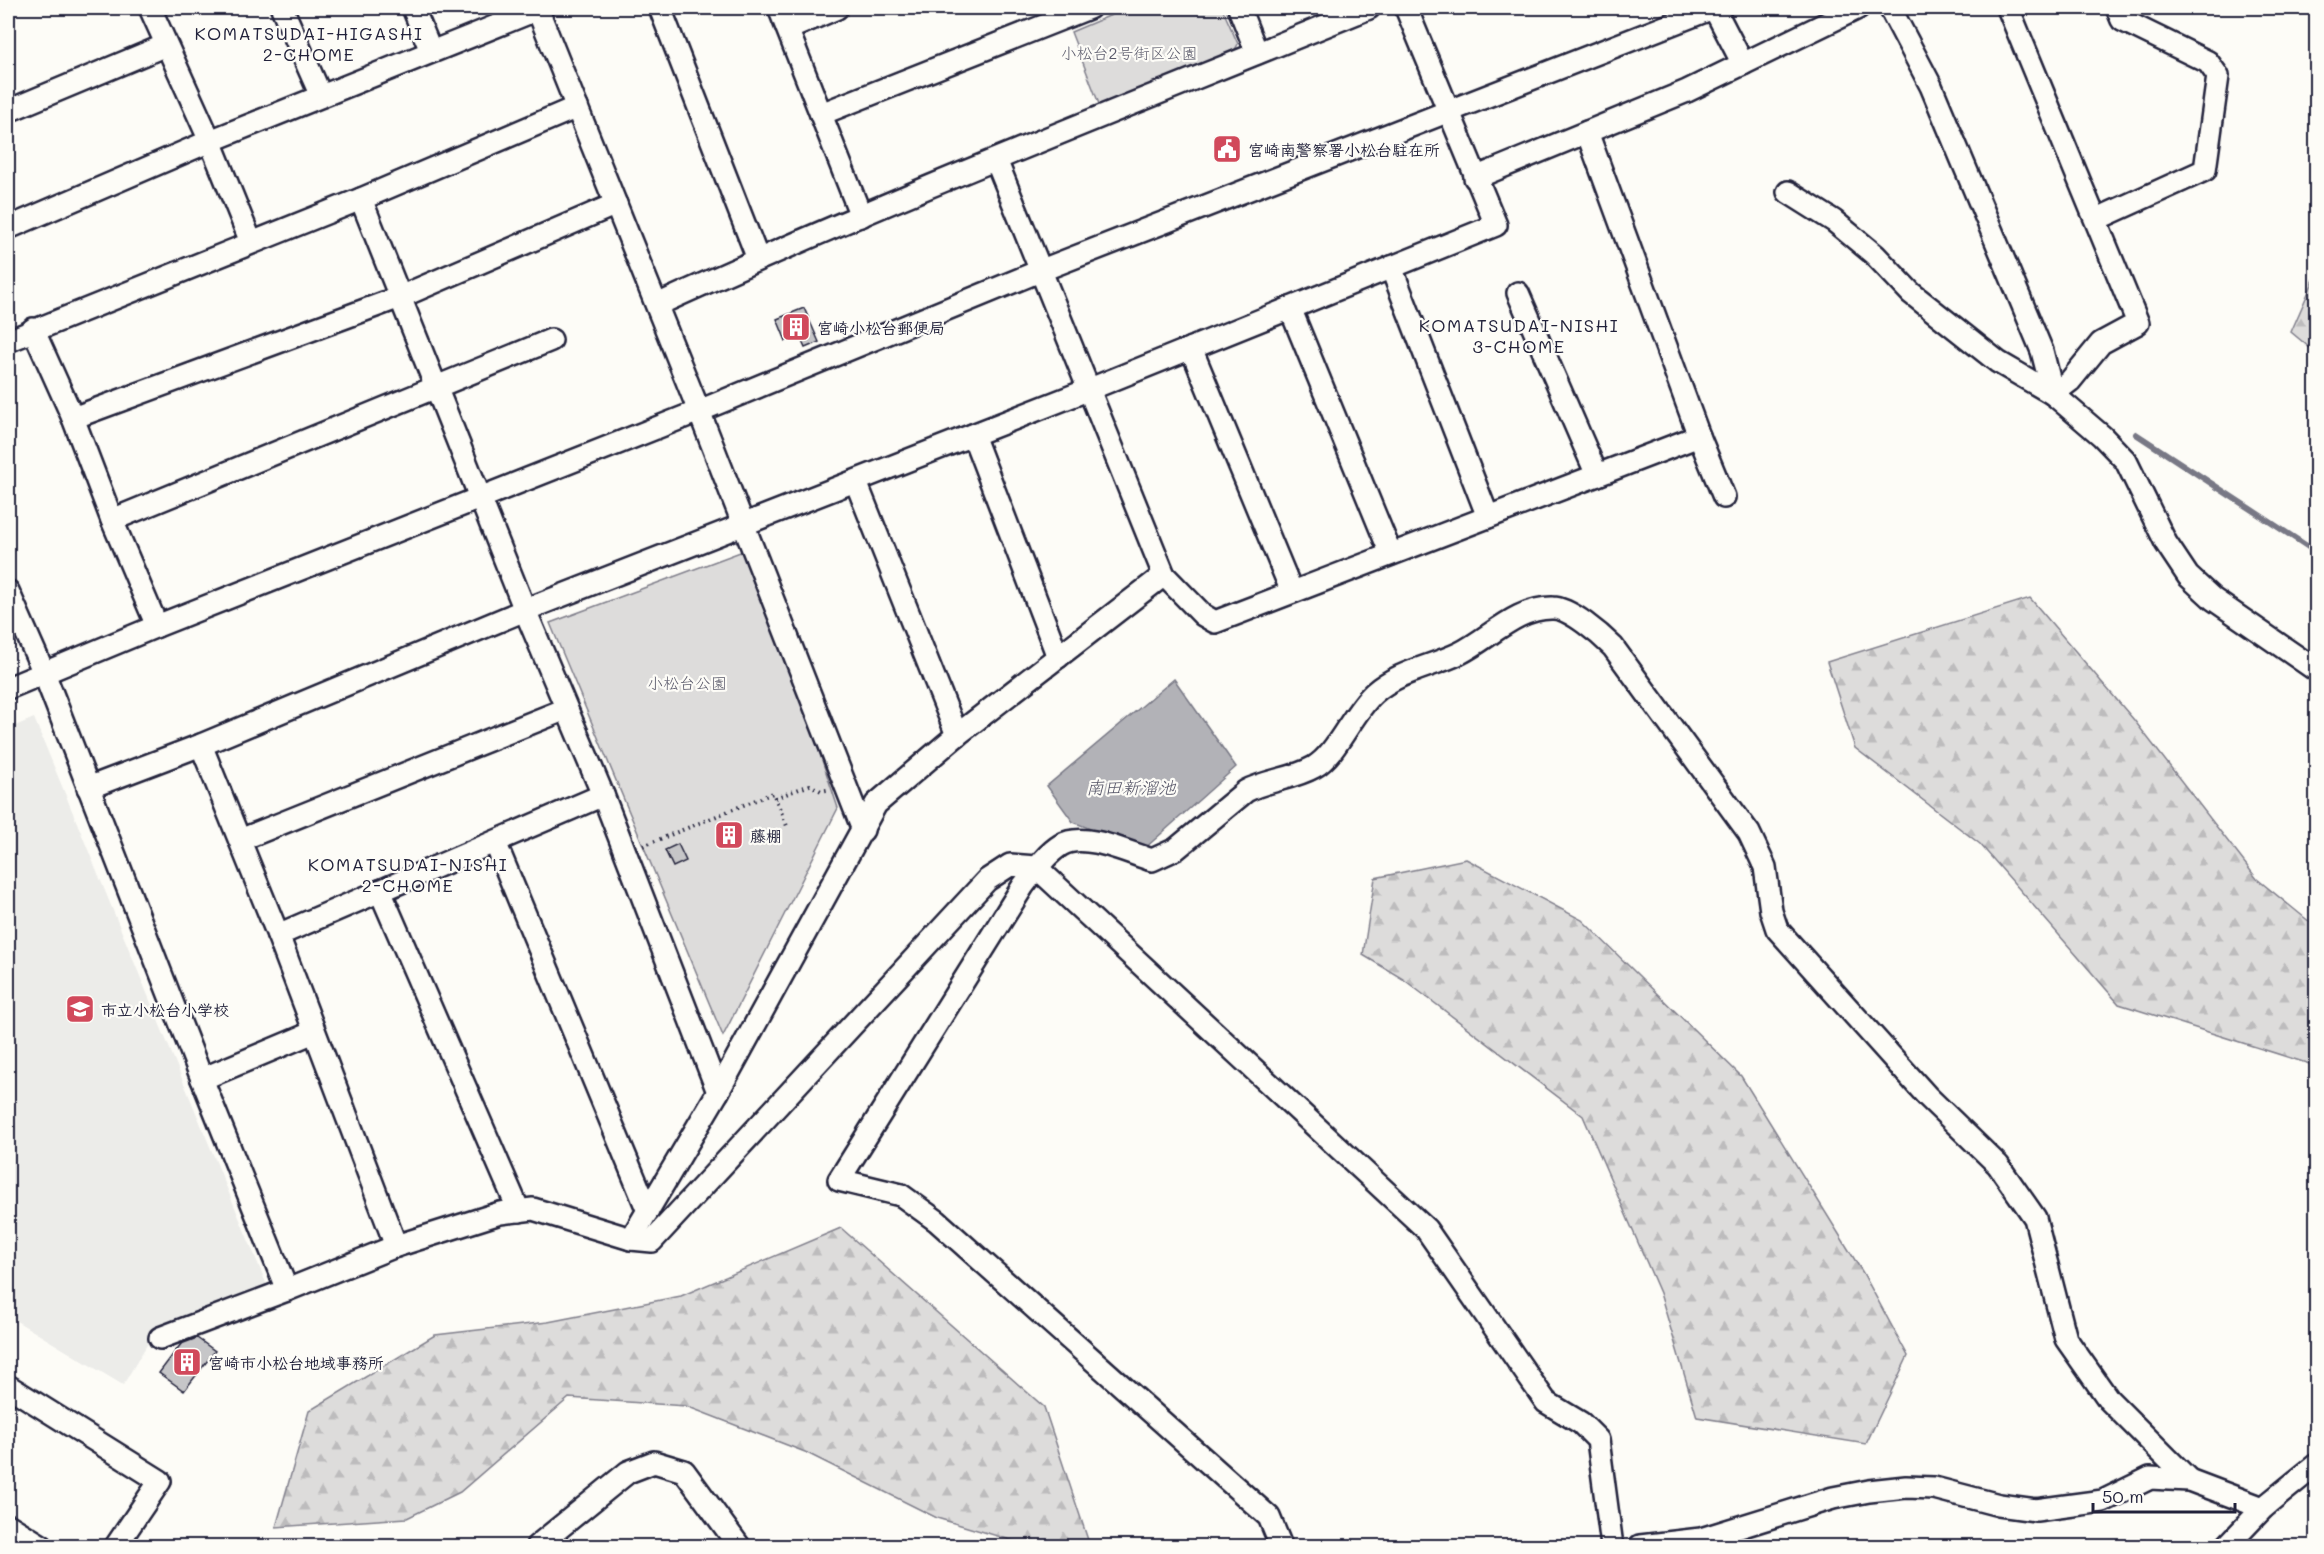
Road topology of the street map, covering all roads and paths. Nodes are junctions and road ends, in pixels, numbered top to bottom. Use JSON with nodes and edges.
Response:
{"nodes":[{"id":1,"x":150,"y":8,"type":"edge"},
{"id":2,"x":282,"y":8,"type":"edge"},
{"id":3,"x":413,"y":8,"type":"edge"},
{"id":4,"x":539,"y":8,"type":"edge"},
{"id":5,"x":660,"y":8,"type":"edge"},
{"id":6,"x":779,"y":8,"type":"edge"},
{"id":7,"x":837,"y":8,"type":"edge"},
{"id":8,"x":1089,"y":8,"type":"edge"},
{"id":9,"x":1239,"y":8,"type":"edge"},
{"id":10,"x":1369,"y":8,"type":"edge"},
{"id":11,"x":1406,"y":8,"type":"edge"},
{"id":12,"x":1713,"y":8,"type":"edge"},
{"id":13,"x":1858,"y":8,"type":"edge"},
{"id":14,"x":1890,"y":8,"type":"edge"},
{"id":15,"x":2008,"y":8,"type":"edge"},
{"id":16,"x":2117,"y":8,"type":"edge"},
{"id":17,"x":788,"y":29,"type":"junction"},
{"id":18,"x":166,"y":45,"type":"junction"},
{"id":19,"x":431,"y":51,"type":"junction"},
{"id":20,"x":1257,"y":53,"type":"junction"},
{"id":21,"x":1743,"y":64,"type":"junction"},
{"id":22,"x":321,"y":96,"type":"junction"},
{"id":23,"x":577,"y":107,"type":"junction"},
{"id":24,"x":8,"y":111,"type":"edge"},
{"id":25,"x":1449,"y":111,"type":"junction"},
{"id":26,"x":821,"y":114,"type":"junction"},
{"id":27,"x":1587,"y":132,"type":"junction"},
{"id":28,"x":210,"y":141,"type":"junction"},
{"id":29,"x":996,"y":160,"type":"junction"},
{"id":30,"x":1475,"y":178,"type":"junction"},
{"id":31,"x":1788,"y":192,"type":"dead end"},
{"id":32,"x":361,"y":199,"type":"junction"},
{"id":33,"x":616,"y":204,"type":"junction"},
{"id":34,"x":861,"y":216,"type":"junction"},
{"id":35,"x":2097,"y":219,"type":"junction"},
{"id":36,"x":8,"y":228,"type":"edge"},
{"id":37,"x":251,"y":242,"type":"junction"},
{"id":38,"x":758,"y":259,"type":"junction"},
{"id":39,"x":1391,"y":267,"type":"junction"},
{"id":40,"x":1042,"y":270,"type":"junction"},
{"id":41,"x":1518,"y":293,"type":"dead end"},
{"id":42,"x":400,"y":297,"type":"junction"},
{"id":43,"x":657,"y":305,"type":"junction"},
{"id":44,"x":1290,"y":308,"type":"junction"},
{"id":45,"x":33,"y":329,"type":"junction"},
{"id":46,"x":551,"y":340,"type":"dead end"},
{"id":47,"x":8,"y":341,"type":"edge"},
{"id":48,"x":1191,"y":348,"type":"junction"},
{"id":49,"x":437,"y":387,"type":"junction"},
{"id":50,"x":1090,"y":389,"type":"junction"},
{"id":51,"x":2053,"y":394,"type":"junction"},
{"id":52,"x":699,"y":411,"type":"junction"},
{"id":53,"x":74,"y":418,"type":"junction"},
{"id":54,"x":973,"y":435,"type":"junction"},
{"id":55,"x":1698,"y":436,"type":"junction"},
{"id":56,"x":1597,"y":475,"type":"junction"},
{"id":57,"x":856,"y":482,"type":"junction"},
{"id":58,"x":481,"y":497,"type":"junction"},
{"id":59,"x":1724,"y":497,"type":"dead end"},
{"id":60,"x":1488,"y":517,"type":"junction"},
{"id":61,"x":112,"y":520,"type":"junction"},
{"id":62,"x":744,"y":526,"type":"junction"},
{"id":63,"x":1391,"y":554,"type":"junction"},
{"id":64,"x":1164,"y":575,"type":"junction"},
{"id":65,"x":8,"y":591,"type":"edge"},
{"id":66,"x":1292,"y":592,"type":"junction"},
{"id":67,"x":525,"y":610,"type":"junction"},
{"id":68,"x":157,"y":626,"type":"junction"},
{"id":69,"x":1058,"y":657,"type":"junction"},
{"id":70,"x":2316,"y":670,"type":"edge"},
{"id":71,"x":44,"y":673,"type":"junction"},
{"id":72,"x":8,"y":688,"type":"edge"},
{"id":73,"x":566,"y":709,"type":"junction"},
{"id":74,"x":957,"y":735,"type":"junction"},
{"id":75,"x":201,"y":745,"type":"junction"},
{"id":76,"x":810,"y":785,"type":"dead end"},
{"id":77,"x":88,"y":788,"type":"junction"},
{"id":78,"x":603,"y":795,"type":"junction"},
{"id":79,"x":775,"y":798,"type":"junction"},
{"id":80,"x":787,"y":826,"type":"dead end"},
{"id":81,"x":862,"y":830,"type":"junction"},
{"id":82,"x":240,"y":840,"type":"junction"},
{"id":83,"x":495,"y":842,"type":"junction"},
{"id":84,"x":633,"y":850,"type":"dead end"},
{"id":85,"x":1036,"y":867,"type":"junction"},
{"id":86,"x":380,"y":891,"type":"junction"},
{"id":87,"x":278,"y":935,"type":"junction"},
{"id":88,"x":314,"y":1032,"type":"junction"},
{"id":89,"x":202,"y":1079,"type":"junction"},
{"id":90,"x":718,"y":1092,"type":"junction"},
{"id":91,"x":519,"y":1211,"type":"junction"},
{"id":92,"x":648,"y":1211,"type":"junction"},
{"id":93,"x":631,"y":1239,"type":"junction"},
{"id":94,"x":396,"y":1246,"type":"junction"},
{"id":95,"x":287,"y":1290,"type":"junction"},
{"id":96,"x":160,"y":1338,"type":"dead end"},
{"id":97,"x":8,"y":1386,"type":"edge"},
{"id":98,"x":2316,"y":1465,"type":"edge"},
{"id":99,"x":2189,"y":1480,"type":"junction"},
{"id":100,"x":2263,"y":1508,"type":"junction"},
{"id":101,"x":8,"y":1525,"type":"edge"},
{"id":102,"x":42,"y":1546,"type":"edge"},
{"id":103,"x":116,"y":1546,"type":"edge"},
{"id":104,"x":537,"y":1546,"type":"edge"},
{"id":105,"x":739,"y":1546,"type":"edge"},
{"id":106,"x":1281,"y":1546,"type":"edge"},
{"id":107,"x":1612,"y":1546,"type":"edge"},
{"id":108,"x":1640,"y":1546,"type":"edge"},
{"id":109,"x":2227,"y":1546,"type":"edge"}],
"edges":[{"from":1,"to":18,"type":"street"},
{"from":2,"to":22,"type":"street"},
{"from":3,"to":19,"type":"street"},
{"from":4,"to":19,"type":"street"},
{"from":4,"to":23,"type":"street"},
{"from":5,"to":38,"type":"street"},
{"from":6,"to":17,"type":"street"},
{"from":7,"to":17,"type":"street"},
{"from":8,"to":26,"type":"street"},
{"from":9,"to":20,"type":"street"},
{"from":10,"to":20,"type":"street"},
{"from":11,"to":25,"type":"street"},
{"from":12,"to":21,"type":"street"},
{"from":12,"to":25,"type":"street"},
{"from":13,"to":21,"type":"street"},
{"from":14,"to":51,"type":"street"},
{"from":15,"to":35,"type":"street"},
{"from":16,"to":35,"type":"street"},
{"from":17,"to":26,"type":"street"},
{"from":18,"to":24,"type":"street"},
{"from":18,"to":28,"type":"street"},
{"from":19,"to":22,"type":"street"},
{"from":20,"to":29,"type":"street"},
{"from":21,"to":27,"type":"street"},
{"from":22,"to":28,"type":"street"},
{"from":23,"to":32,"type":"street"},
{"from":23,"to":33,"type":"street"},
{"from":25,"to":30,"type":"street"},
{"from":25,"to":40,"type":"street"},
{"from":26,"to":34,"type":"street"},
{"from":27,"to":30,"type":"street"},
{"from":27,"to":55,"type":"street"},
{"from":28,"to":36,"type":"street"},
{"from":28,"to":37,"type":"street"},
{"from":29,"to":34,"type":"street"},
{"from":29,"to":40,"type":"street"},
{"from":30,"to":39,"type":"street"},
{"from":31,"to":51,"type":"street"},
{"from":32,"to":37,"type":"street"},
{"from":32,"to":42,"type":"street"},
{"from":33,"to":42,"type":"street"},
{"from":33,"to":43,"type":"street"},
{"from":34,"to":38,"type":"street"},
{"from":35,"to":51,"type":"street"},
{"from":37,"to":45,"type":"street"},
{"from":38,"to":43,"type":"street"},
{"from":39,"to":44,"type":"street"},
{"from":39,"to":60,"type":"street"},
{"from":40,"to":50,"type":"street"},
{"from":40,"to":52,"type":"street"},
{"from":41,"to":56,"type":"street"},
{"from":42,"to":49,"type":"street"},
{"from":42,"to":53,"type":"street"},
{"from":43,"to":52,"type":"street"},
{"from":44,"to":48,"type":"street"},
{"from":44,"to":63,"type":"street"},
{"from":45,"to":47,"type":"street"},
{"from":45,"to":53,"type":"street"},
{"from":46,"to":49,"type":"street"},
{"from":48,"to":50,"type":"street"},
{"from":48,"to":66,"type":"street"},
{"from":49,"to":58,"type":"street"},
{"from":49,"to":61,"type":"street"},
{"from":50,"to":54,"type":"street"},
{"from":50,"to":64,"type":"street"},
{"from":51,"to":70,"type":"street"},
{"from":52,"to":58,"type":"street"},
{"from":52,"to":62,"type":"street"},
{"from":53,"to":61,"type":"street"},
{"from":54,"to":57,"type":"street"},
{"from":54,"to":69,"type":"street"},
{"from":55,"to":56,"type":"street"},
{"from":55,"to":59,"type":"street"},
{"from":56,"to":60,"type":"street"},
{"from":57,"to":62,"type":"street"},
{"from":57,"to":74,"type":"street"},
{"from":58,"to":67,"type":"street"},
{"from":58,"to":68,"type":"street"},
{"from":60,"to":63,"type":"street"},
{"from":61,"to":68,"type":"street"},
{"from":62,"to":67,"type":"street"},
{"from":62,"to":81,"type":"street"},
{"from":63,"to":66,"type":"street"},
{"from":64,"to":66,"type":"street"},
{"from":64,"to":69,"type":"street"},
{"from":65,"to":71,"type":"street"},
{"from":67,"to":73,"type":"street"},
{"from":67,"to":75,"type":"street"},
{"from":68,"to":71,"type":"street"},
{"from":69,"to":74,"type":"street"},
{"from":71,"to":72,"type":"street"},
{"from":71,"to":77,"type":"street"},
{"from":73,"to":78,"type":"street"},
{"from":73,"to":82,"type":"street"},
{"from":74,"to":81,"type":"street"},
{"from":75,"to":77,"type":"street"},
{"from":75,"to":82,"type":"street"},
{"from":76,"to":79,"type":"path"},
{"from":77,"to":89,"type":"street"},
{"from":78,"to":83,"type":"street"},
{"from":78,"to":90,"type":"street"},
{"from":79,"to":80,"type":"path"},
{"from":79,"to":84,"type":"path"},
{"from":81,"to":90,"type":"street"},
{"from":82,"to":87,"type":"street"},
{"from":83,"to":86,"type":"street"},
{"from":83,"to":92,"type":"street"},
{"from":85,"to":93,"type":"street"},
{"from":85,"to":99,"type":"street"},
{"from":85,"to":106,"type":"street"},
{"from":85,"to":107,"type":"street"},
{"from":86,"to":87,"type":"street"},
{"from":86,"to":91,"type":"street"},
{"from":87,"to":88,"type":"street"},
{"from":88,"to":89,"type":"street"},
{"from":88,"to":94,"type":"street"},
{"from":89,"to":95,"type":"street"},
{"from":90,"to":92,"type":"street"},
{"from":91,"to":93,"type":"street"},
{"from":91,"to":94,"type":"street"},
{"from":92,"to":93,"type":"street"},
{"from":94,"to":95,"type":"street"},
{"from":95,"to":96,"type":"street"},
{"from":97,"to":103,"type":"street"},
{"from":98,"to":100,"type":"street"},
{"from":99,"to":100,"type":"street"},
{"from":99,"to":108,"type":"street"},
{"from":100,"to":109,"type":"street"},
{"from":101,"to":102,"type":"street"},
{"from":104,"to":105,"type":"street"}]}
